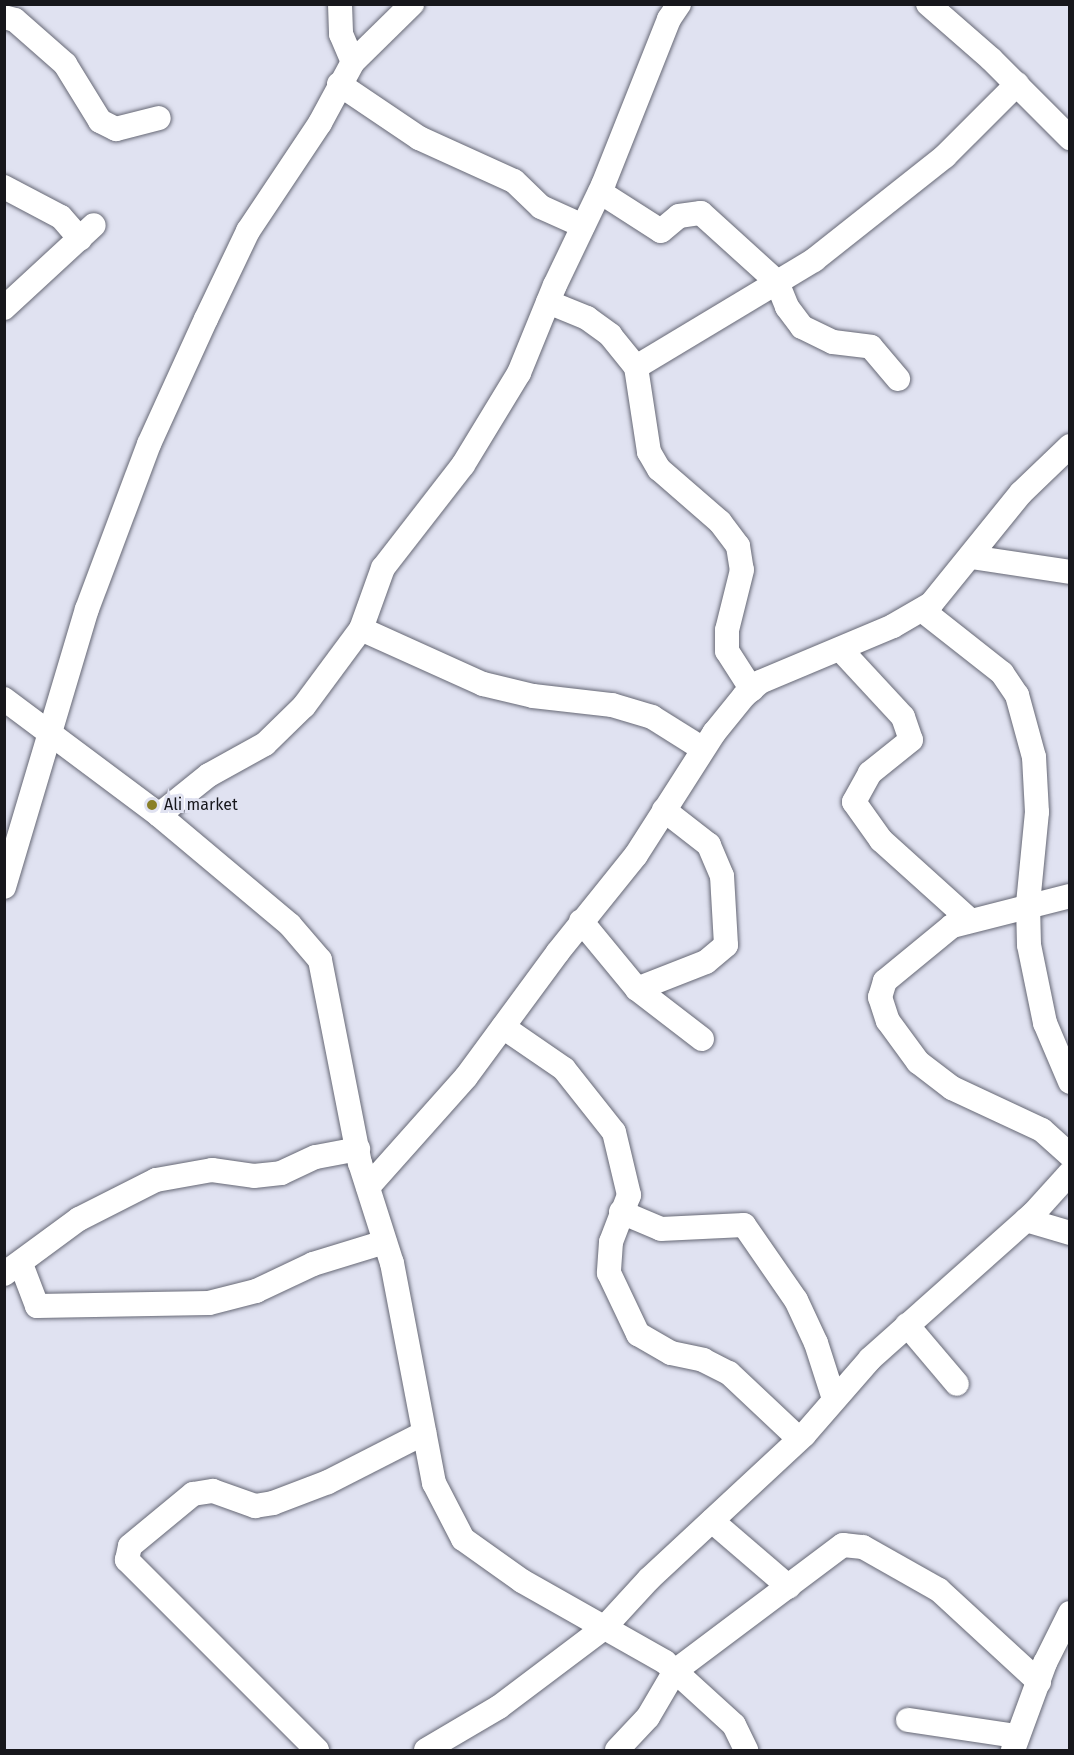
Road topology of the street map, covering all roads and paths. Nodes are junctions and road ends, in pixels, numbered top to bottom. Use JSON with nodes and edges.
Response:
{"nodes":[{"id":1,"x":340,"y":4,"type":"edge"},
{"id":2,"x":412,"y":4,"type":"edge"},
{"id":3,"x":679,"y":4,"type":"edge"},
{"id":4,"x":928,"y":4,"type":"edge"},
{"id":5,"x":4,"y":17,"type":"edge"},
{"id":6,"x":353,"y":62,"type":"junction"},
{"id":7,"x":339,"y":84,"type":"junction"},
{"id":8,"x":1017,"y":84,"type":"junction"},
{"id":9,"x":159,"y":118,"type":"dead end"},
{"id":10,"x":1070,"y":138,"type":"edge"},
{"id":11,"x":4,"y":187,"type":"edge"},
{"id":12,"x":600,"y":192,"type":"junction"},
{"id":13,"x":584,"y":226,"type":"junction"},
{"id":14,"x":777,"y":282,"type":"junction"},
{"id":15,"x":548,"y":302,"type":"junction"},
{"id":16,"x":4,"y":308,"type":"edge"},
{"id":17,"x":636,"y":367,"type":"junction"},
{"id":18,"x":898,"y":379,"type":"dead end"},
{"id":19,"x":1070,"y":446,"type":"edge"},
{"id":20,"x":971,"y":557,"type":"junction"},
{"id":21,"x":1070,"y":572,"type":"edge"},
{"id":22,"x":922,"y":610,"type":"junction"},
{"id":23,"x":361,"y":629,"type":"junction"},
{"id":24,"x":841,"y":650,"type":"junction"},
{"id":25,"x":752,"y":690,"type":"junction"},
{"id":26,"x":4,"y":699,"type":"edge"},
{"id":27,"x":51,"y":733,"type":"junction"},
{"id":28,"x":703,"y":749,"type":"junction"},
{"id":29,"x":664,"y":810,"type":"junction"},
{"id":30,"x":159,"y":815,"type":"junction"},
{"id":31,"x":4,"y":886,"type":"edge"},
{"id":32,"x":1070,"y":896,"type":"edge"},
{"id":33,"x":1028,"y":904,"type":"junction"},
{"id":34,"x":970,"y":920,"type":"junction"},
{"id":35,"x":581,"y":921,"type":"junction"},
{"id":36,"x":638,"y":989,"type":"junction"},
{"id":37,"x":503,"y":1027,"type":"junction"},
{"id":38,"x":702,"y":1039,"type":"dead end"},
{"id":39,"x":1070,"y":1082,"type":"edge"},
{"id":40,"x":358,"y":1149,"type":"junction"},
{"id":41,"x":1070,"y":1155,"type":"edge"},
{"id":42,"x":1070,"y":1173,"type":"edge"},
{"id":43,"x":368,"y":1187,"type":"junction"},
{"id":44,"x":621,"y":1212,"type":"junction"},
{"id":45,"x":1026,"y":1220,"type":"junction"},
{"id":46,"x":1070,"y":1233,"type":"edge"},
{"id":47,"x":385,"y":1242,"type":"junction"},
{"id":48,"x":13,"y":1269,"type":"edge"},
{"id":49,"x":907,"y":1325,"type":"junction"},
{"id":50,"x":957,"y":1384,"type":"dead end"},
{"id":51,"x":834,"y":1399,"type":"junction"},
{"id":52,"x":424,"y":1433,"type":"junction"},
{"id":53,"x":799,"y":1439,"type":"junction"},
{"id":54,"x":712,"y":1521,"type":"junction"},
{"id":55,"x":789,"y":1587,"type":"junction"},
{"id":56,"x":1070,"y":1613,"type":"edge"},
{"id":57,"x":604,"y":1628,"type":"junction"},
{"id":58,"x":675,"y":1671,"type":"junction"},
{"id":59,"x":1039,"y":1682,"type":"junction"},
{"id":60,"x":908,"y":1720,"type":"dead end"},
{"id":61,"x":1014,"y":1743,"type":"edge"},
{"id":62,"x":317,"y":1750,"type":"edge"},
{"id":63,"x":426,"y":1750,"type":"edge"},
{"id":64,"x":618,"y":1750,"type":"edge"},
{"id":65,"x":747,"y":1750,"type":"edge"}],
"edges":[{"from":1,"to":6,"type":"street"},
{"from":2,"to":6,"type":"street"},
{"from":3,"to":12,"type":"street"},
{"from":4,"to":8,"type":"street"},
{"from":5,"to":9,"type":"street"},
{"from":6,"to":7,"type":"street"},
{"from":7,"to":13,"type":"street"},
{"from":7,"to":27,"type":"street"},
{"from":8,"to":10,"type":"street"},
{"from":8,"to":14,"type":"street"},
{"from":11,"to":16,"type":"street"},
{"from":12,"to":13,"type":"street"},
{"from":12,"to":14,"type":"street"},
{"from":13,"to":15,"type":"street"},
{"from":14,"to":17,"type":"street"},
{"from":14,"to":18,"type":"street"},
{"from":15,"to":17,"type":"street"},
{"from":15,"to":23,"type":"street"},
{"from":17,"to":25,"type":"street"},
{"from":19,"to":20,"type":"street"},
{"from":20,"to":21,"type":"street"},
{"from":20,"to":22,"type":"street"},
{"from":22,"to":24,"type":"street"},
{"from":22,"to":33,"type":"street"},
{"from":23,"to":28,"type":"street"},
{"from":23,"to":30,"type":"street"},
{"from":24,"to":25,"type":"street"},
{"from":24,"to":34,"type":"street"},
{"from":25,"to":28,"type":"street"},
{"from":26,"to":27,"type":"street"},
{"from":27,"to":30,"type":"street"},
{"from":27,"to":31,"type":"street"},
{"from":28,"to":29,"type":"street"},
{"from":29,"to":35,"type":"street"},
{"from":29,"to":36,"type":"street"},
{"from":30,"to":40,"type":"street"},
{"from":32,"to":33,"type":"street"},
{"from":33,"to":34,"type":"street"},
{"from":33,"to":39,"type":"street"},
{"from":34,"to":41,"type":"street"},
{"from":35,"to":36,"type":"street"},
{"from":35,"to":37,"type":"street"},
{"from":36,"to":38,"type":"street"},
{"from":37,"to":43,"type":"street"},
{"from":37,"to":44,"type":"street"},
{"from":40,"to":43,"type":"street"},
{"from":40,"to":48,"type":"street"},
{"from":42,"to":45,"type":"street"},
{"from":43,"to":47,"type":"street"},
{"from":44,"to":51,"type":"street"},
{"from":44,"to":53,"type":"street"},
{"from":45,"to":46,"type":"street"},
{"from":45,"to":49,"type":"street"},
{"from":47,"to":48,"type":"street"},
{"from":47,"to":52,"type":"street"},
{"from":49,"to":50,"type":"street"},
{"from":49,"to":51,"type":"street"},
{"from":51,"to":53,"type":"street"},
{"from":52,"to":57,"type":"street"},
{"from":52,"to":62,"type":"street"},
{"from":53,"to":54,"type":"street"},
{"from":54,"to":55,"type":"street"},
{"from":54,"to":57,"type":"street"},
{"from":55,"to":58,"type":"street"},
{"from":55,"to":59,"type":"street"},
{"from":56,"to":59,"type":"street"},
{"from":57,"to":58,"type":"street"},
{"from":57,"to":63,"type":"street"},
{"from":58,"to":64,"type":"street"},
{"from":58,"to":65,"type":"street"},
{"from":59,"to":61,"type":"street"},
{"from":60,"to":61,"type":"street"}]}
